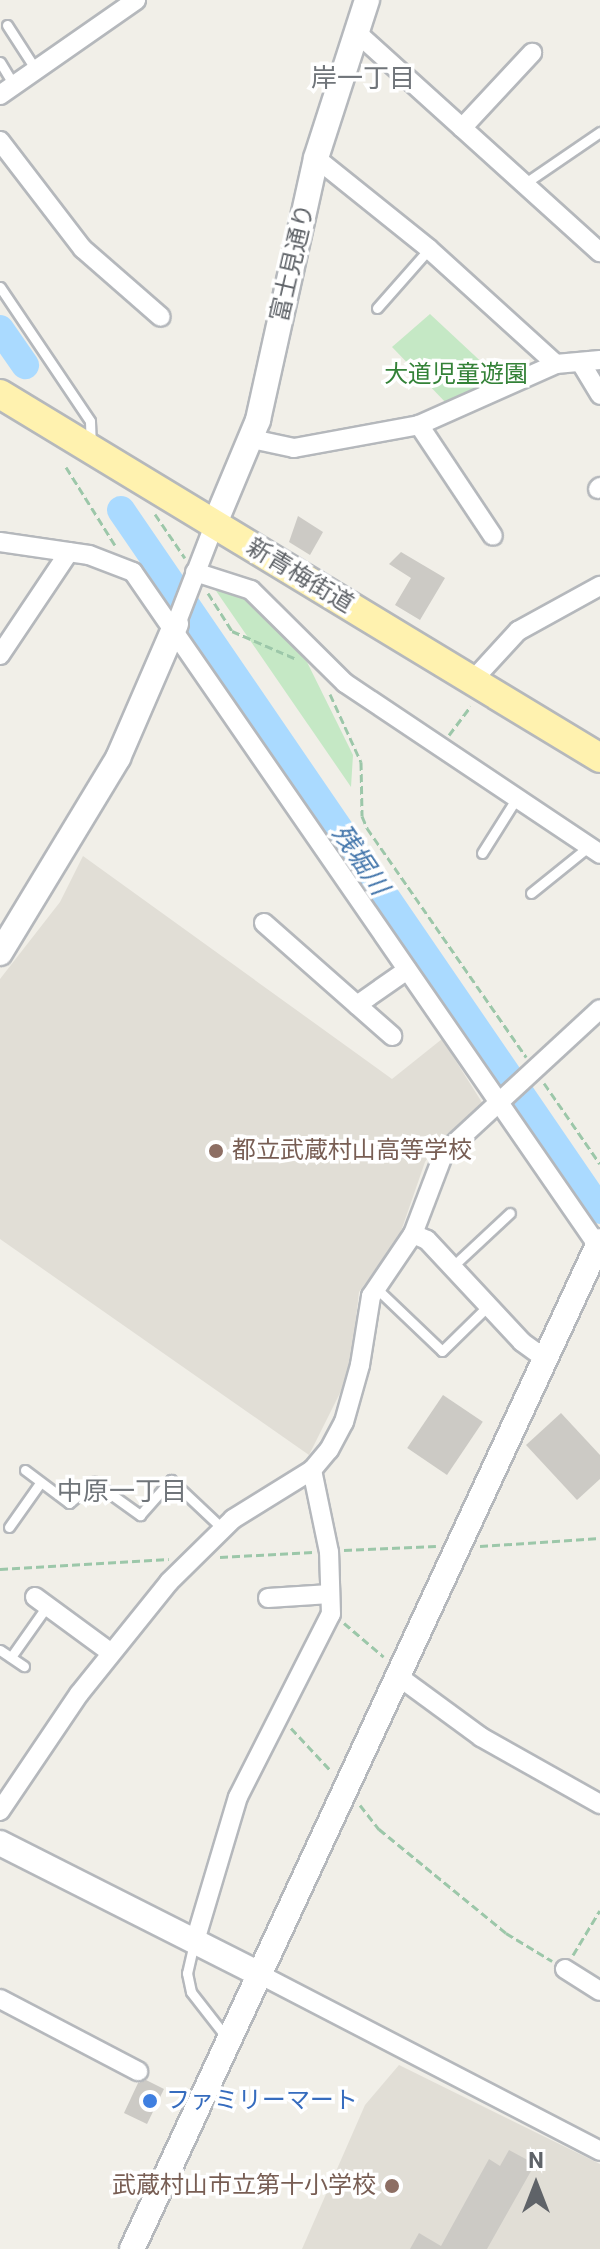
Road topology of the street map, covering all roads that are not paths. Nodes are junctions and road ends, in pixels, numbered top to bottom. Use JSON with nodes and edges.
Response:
{"nodes":[{"id":1,"x":136,"y":0,"type":"edge"},
{"id":2,"x":367,"y":0,"type":"edge"},
{"id":3,"x":116,"y":6,"type":"edge"},
{"id":4,"x":7,"y":25,"type":"dead end"},
{"id":5,"x":355,"y":31,"type":"junction"},
{"id":6,"x":532,"y":53,"type":"dead end"},
{"id":7,"x":0,"y":62,"type":"edge"},
{"id":8,"x":36,"y":70,"type":"junction"},
{"id":9,"x":7,"y":90,"type":"edge"},
{"id":10,"x":462,"y":128,"type":"junction"},
{"id":11,"x":600,"y":132,"type":"edge"},
{"id":12,"x":0,"y":141,"type":"edge"},
{"id":13,"x":316,"y":158,"type":"junction"},
{"id":14,"x":524,"y":184,"type":"junction"},
{"id":15,"x":429,"y":249,"type":"junction"},
{"id":16,"x":600,"y":252,"type":"edge"},
{"id":17,"x":0,"y":287,"type":"edge"},
{"id":18,"x":377,"y":308,"type":"dead end"},
{"id":19,"x":161,"y":317,"type":"dead end"},
{"id":20,"x":600,"y":360,"type":"edge"},
{"id":21,"x":581,"y":363,"type":"junction"},
{"id":22,"x":556,"y":364,"type":"junction"},
{"id":23,"x":0,"y":394,"type":"edge"},
{"id":24,"x":600,"y":395,"type":"edge"},
{"id":25,"x":419,"y":425,"type":"junction"},
{"id":26,"x":252,"y":439,"type":"junction"},
{"id":27,"x":91,"y":449,"type":"junction"},
{"id":28,"x":215,"y":523,"type":"junction"},
{"id":29,"x":493,"y":536,"type":"dead end"},
{"id":30,"x":3,"y":546,"type":"edge"},
{"id":31,"x":69,"y":552,"type":"junction"},
{"id":32,"x":195,"y":574,"type":"junction"},
{"id":33,"x":600,"y":586,"type":"edge"},
{"id":34,"x":175,"y":627,"type":"junction"},
{"id":35,"x":0,"y":655,"type":"edge"},
{"id":36,"x":479,"y":684,"type":"junction"},
{"id":37,"x":600,"y":758,"type":"edge"},
{"id":38,"x":516,"y":799,"type":"junction"},
{"id":39,"x":594,"y":851,"type":"edge"},
{"id":40,"x":482,"y":853,"type":"dead end"},
{"id":41,"x":531,"y":893,"type":"dead end"},
{"id":42,"x":264,"y":923,"type":"dead end"},
{"id":43,"x":0,"y":953,"type":"edge"},
{"id":44,"x":407,"y":970,"type":"junction"},
{"id":45,"x":357,"y":1005,"type":"junction"},
{"id":46,"x":600,"y":1009,"type":"edge"},
{"id":47,"x":392,"y":1036,"type":"dead end"},
{"id":48,"x":501,"y":1098,"type":"junction"},
{"id":49,"x":510,"y":1213,"type":"dead end"},
{"id":50,"x":413,"y":1234,"type":"junction"},
{"id":51,"x":599,"y":1245,"type":"edge"},
{"id":52,"x":452,"y":1267,"type":"junction"},
{"id":53,"x":376,"y":1288,"type":"junction"},
{"id":54,"x":489,"y":1305,"type":"junction"},
{"id":55,"x":545,"y":1359,"type":"junction"},
{"id":56,"x":25,"y":1470,"type":"dead end"},
{"id":57,"x":312,"y":1470,"type":"junction"},
{"id":58,"x":40,"y":1483,"type":"junction"},
{"id":59,"x":9,"y":1527,"type":"dead end"},
{"id":60,"x":223,"y":1529,"type":"junction"},
{"id":61,"x":330,"y":1594,"type":"junction"},
{"id":62,"x":268,"y":1598,"type":"dead end"},
{"id":63,"x":41,"y":1602,"type":"joint"},
{"id":64,"x":0,"y":1650,"type":"edge"},
{"id":65,"x":110,"y":1652,"type":"junction"},
{"id":66,"x":11,"y":1657,"type":"junction"},
{"id":67,"x":24,"y":1666,"type":"dead end"},
{"id":68,"x":400,"y":1672,"type":"junction"},
{"id":69,"x":600,"y":1804,"type":"edge"},
{"id":70,"x":0,"y":1811,"type":"edge"},
{"id":71,"x":0,"y":1843,"type":"edge"},
{"id":72,"x":195,"y":1941,"type":"junction"},
{"id":73,"x":565,"y":1969,"type":"road end"},
{"id":74,"x":259,"y":1974,"type":"junction"},
{"id":75,"x":600,"y":1991,"type":"edge"},
{"id":76,"x":0,"y":1999,"type":"edge"},
{"id":77,"x":229,"y":2041,"type":"junction"},
{"id":78,"x":138,"y":2071,"type":"dead end"},
{"id":79,"x":600,"y":2151,"type":"edge"},
{"id":80,"x":132,"y":2249,"type":"edge"}],
"edges":[{"from":1,"to":3,"type":"street"},
{"from":2,"to":5,"type":"street","name":"富士見通り"},
{"from":3,"to":8,"type":"street"},
{"from":4,"to":8,"type":"lane"},
{"from":5,"to":10,"type":"street"},
{"from":5,"to":13,"type":"street","name":"富士見通り"},
{"from":6,"to":10,"type":"street"},
{"from":7,"to":9,"type":"lane"},
{"from":8,"to":9,"type":"street"},
{"from":10,"to":14,"type":"street"},
{"from":11,"to":14,"type":"lane"},
{"from":12,"to":19,"type":"street"},
{"from":13,"to":15,"type":"street"},
{"from":13,"to":26,"type":"street","name":"富士見通り"},
{"from":14,"to":16,"type":"street"},
{"from":15,"to":18,"type":"lane"},
{"from":15,"to":22,"type":"street"},
{"from":17,"to":27,"type":"lane"},
{"from":20,"to":21,"type":"street"},
{"from":21,"to":22,"type":"street"},
{"from":21,"to":24,"type":"street"},
{"from":22,"to":25,"type":"street"},
{"from":23,"to":27,"type":"main road","name":"新青梅街道"},
{"from":25,"to":26,"type":"street"},
{"from":25,"to":29,"type":"street"},
{"from":26,"to":28,"type":"street","name":"富士見通り"},
{"from":27,"to":28,"type":"main road","name":"新青梅街道"},
{"from":28,"to":32,"type":"street"},
{"from":28,"to":36,"type":"main road","name":"新青梅街道"},
{"from":30,"to":31,"type":"street"},
{"from":31,"to":34,"type":"street"},
{"from":31,"to":35,"type":"street"},
{"from":32,"to":34,"type":"street"},
{"from":32,"to":38,"type":"street"},
{"from":33,"to":36,"type":"street"},
{"from":34,"to":43,"type":"street"},
{"from":34,"to":44,"type":"street"},
{"from":36,"to":37,"type":"main road","name":"新青梅街道"},
{"from":38,"to":39,"type":"street"},
{"from":38,"to":40,"type":"lane"},
{"from":39,"to":41,"type":"lane"},
{"from":42,"to":45,"type":"street"},
{"from":44,"to":45,"type":"street"},
{"from":44,"to":48,"type":"street"},
{"from":45,"to":47,"type":"street"},
{"from":46,"to":48,"type":"street"},
{"from":48,"to":50,"type":"street"},
{"from":48,"to":51,"type":"street"},
{"from":49,"to":52,"type":"lane"},
{"from":50,"to":52,"type":"street"},
{"from":50,"to":53,"type":"street"},
{"from":51,"to":55,"type":"street"},
{"from":52,"to":54,"type":"street"},
{"from":53,"to":54,"type":"lane"},
{"from":53,"to":57,"type":"street"},
{"from":54,"to":55,"type":"street"},
{"from":55,"to":68,"type":"street"},
{"from":56,"to":58,"type":"lane"},
{"from":57,"to":60,"type":"street"},
{"from":57,"to":61,"type":"street"},
{"from":58,"to":59,"type":"lane"},
{"from":58,"to":60,"type":"lane"},
{"from":60,"to":65,"type":"street"},
{"from":61,"to":62,"type":"street"},
{"from":61,"to":72,"type":"street"},
{"from":63,"to":65,"type":"street"},
{"from":63,"to":66,"type":"lane"},
{"from":64,"to":66,"type":"lane"},
{"from":65,"to":70,"type":"street"},
{"from":66,"to":67,"type":"lane"},
{"from":68,"to":69,"type":"street"},
{"from":68,"to":74,"type":"street"},
{"from":71,"to":72,"type":"street"},
{"from":72,"to":74,"type":"street"},
{"from":72,"to":77,"type":"lane"},
{"from":73,"to":75,"type":"street"},
{"from":74,"to":77,"type":"street"},
{"from":74,"to":79,"type":"street"},
{"from":76,"to":78,"type":"street"},
{"from":77,"to":80,"type":"street"}]}
